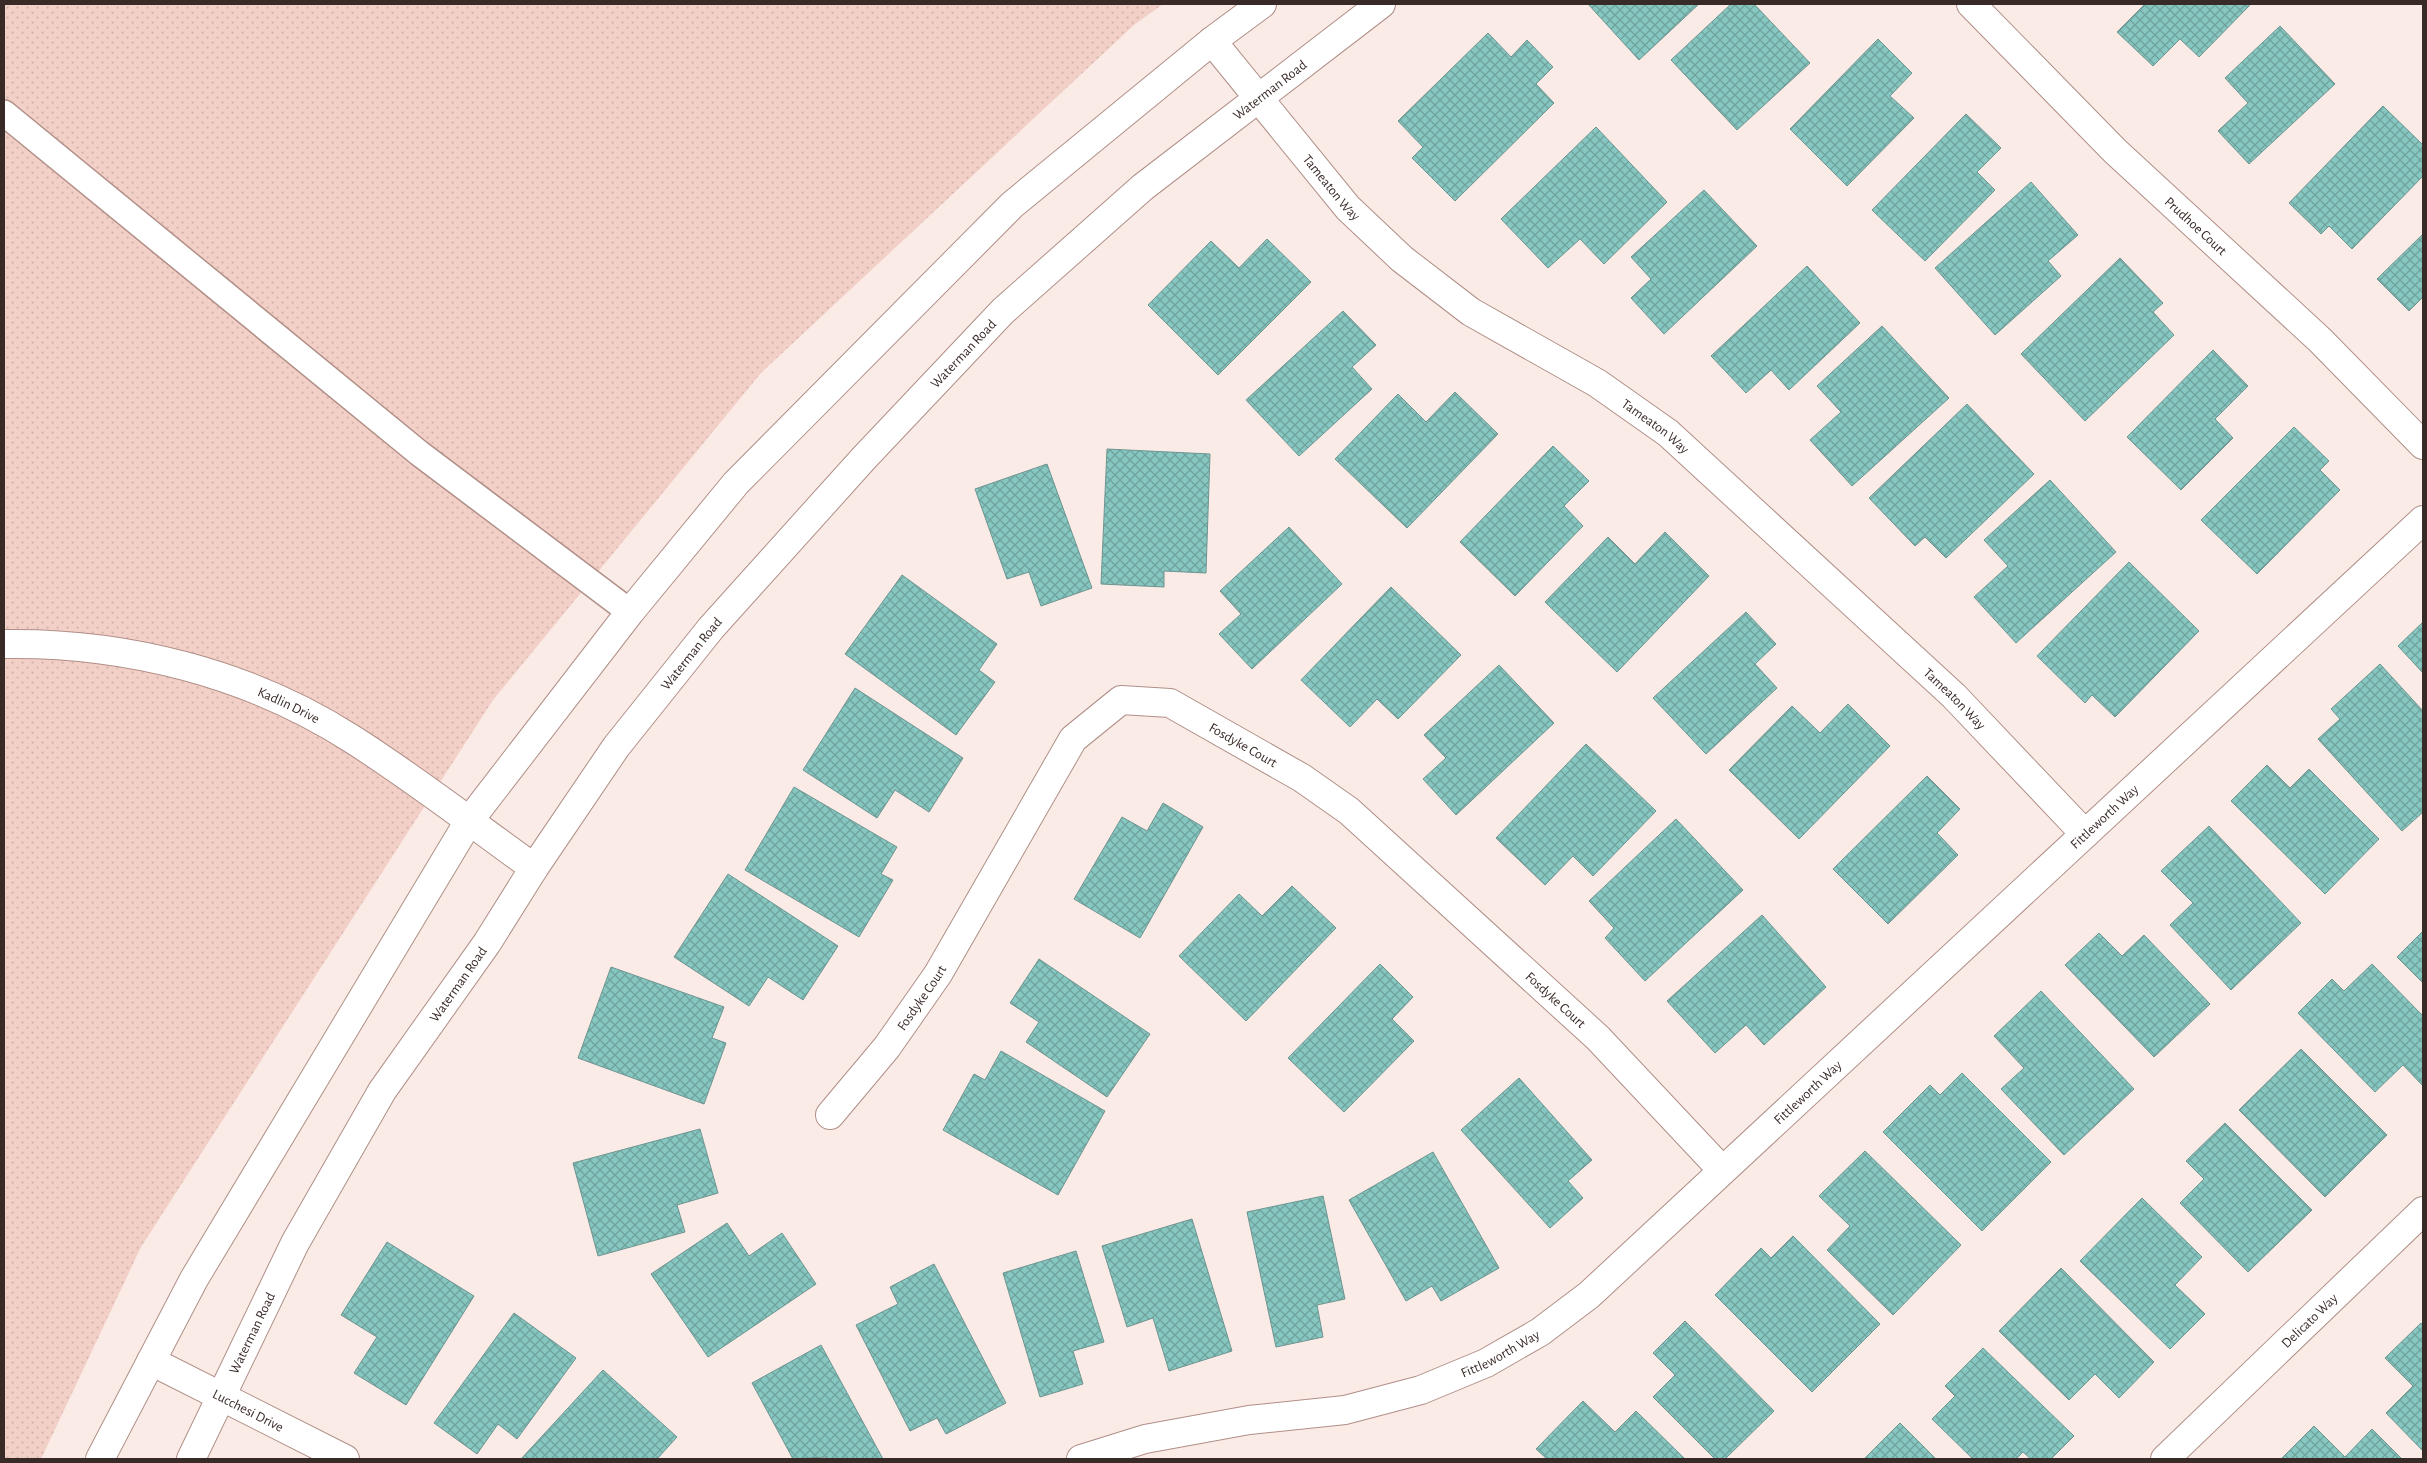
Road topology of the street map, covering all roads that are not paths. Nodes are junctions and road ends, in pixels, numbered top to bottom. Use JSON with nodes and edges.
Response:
{"nodes":[{"id":1,"x":1262,"y":4,"type":"edge"},
{"id":2,"x":1381,"y":4,"type":"edge"},
{"id":3,"x":1971,"y":4,"type":"edge"},
{"id":4,"x":1212,"y":41,"type":"junction"},
{"id":5,"x":1258,"y":99,"type":"junction"},
{"id":6,"x":4,"y":113,"type":"edge"},
{"id":7,"x":2423,"y":446,"type":"edge"},
{"id":8,"x":2423,"y":520,"type":"edge"},
{"id":9,"x":630,"y":612,"type":"junction"},
{"id":10,"x":4,"y":644,"type":"edge"},
{"id":11,"x":469,"y":821,"type":"junction"},
{"id":12,"x":2085,"y":834,"type":"junction"},
{"id":13,"x":534,"y":868,"type":"junction"},
{"id":14,"x":830,"y":1115,"type":"dead end"},
{"id":15,"x":1722,"y":1170,"type":"junction"},
{"id":16,"x":2423,"y":1211,"type":"edge"},
{"id":17,"x":151,"y":1360,"type":"junction"},
{"id":18,"x":222,"y":1396,"type":"junction"},
{"id":19,"x":1149,"y":1449,"type":"edge"},
{"id":20,"x":100,"y":1459,"type":"edge"},
{"id":21,"x":191,"y":1459,"type":"edge"},
{"id":22,"x":345,"y":1459,"type":"edge"},
{"id":23,"x":1081,"y":1459,"type":"edge"},
{"id":24,"x":2165,"y":1459,"type":"edge"}],
"edges":[{"from":1,"to":4,"type":"street"},
{"from":2,"to":5,"type":"street","name":"Waterman Road"},
{"from":3,"to":7,"type":"street","name":"Prudhoe Court"},
{"from":4,"to":5,"type":"street","name":"Tameaton Way"},
{"from":4,"to":9,"type":"street"},
{"from":5,"to":12,"type":"street","name":"Tameaton Way"},
{"from":5,"to":13,"type":"street","name":"Waterman Road"},
{"from":6,"to":9,"type":"lane"},
{"from":8,"to":12,"type":"street","name":"Fittleworth Way"},
{"from":9,"to":11,"type":"street"},
{"from":10,"to":11,"type":"street","name":"Kadlin Drive"},
{"from":11,"to":13,"type":"street","name":"Kadlin Drive"},
{"from":11,"to":17,"type":"street"},
{"from":12,"to":15,"type":"street","name":"Fittleworth Way"},
{"from":13,"to":18,"type":"street","name":"Waterman Road"},
{"from":14,"to":15,"type":"street","name":"Fosdyke Court"},
{"from":15,"to":19,"type":"street","name":"Fittleworth Way"},
{"from":16,"to":24,"type":"street","name":"Delicato Way"},
{"from":17,"to":18,"type":"street","name":"Lucchesi Drive"},
{"from":17,"to":20,"type":"street"},
{"from":18,"to":21,"type":"street","name":"Waterman Road"},
{"from":18,"to":22,"type":"street","name":"Lucchesi Drive"},
{"from":19,"to":23,"type":"street","name":"Fittleworth Way"}]}
